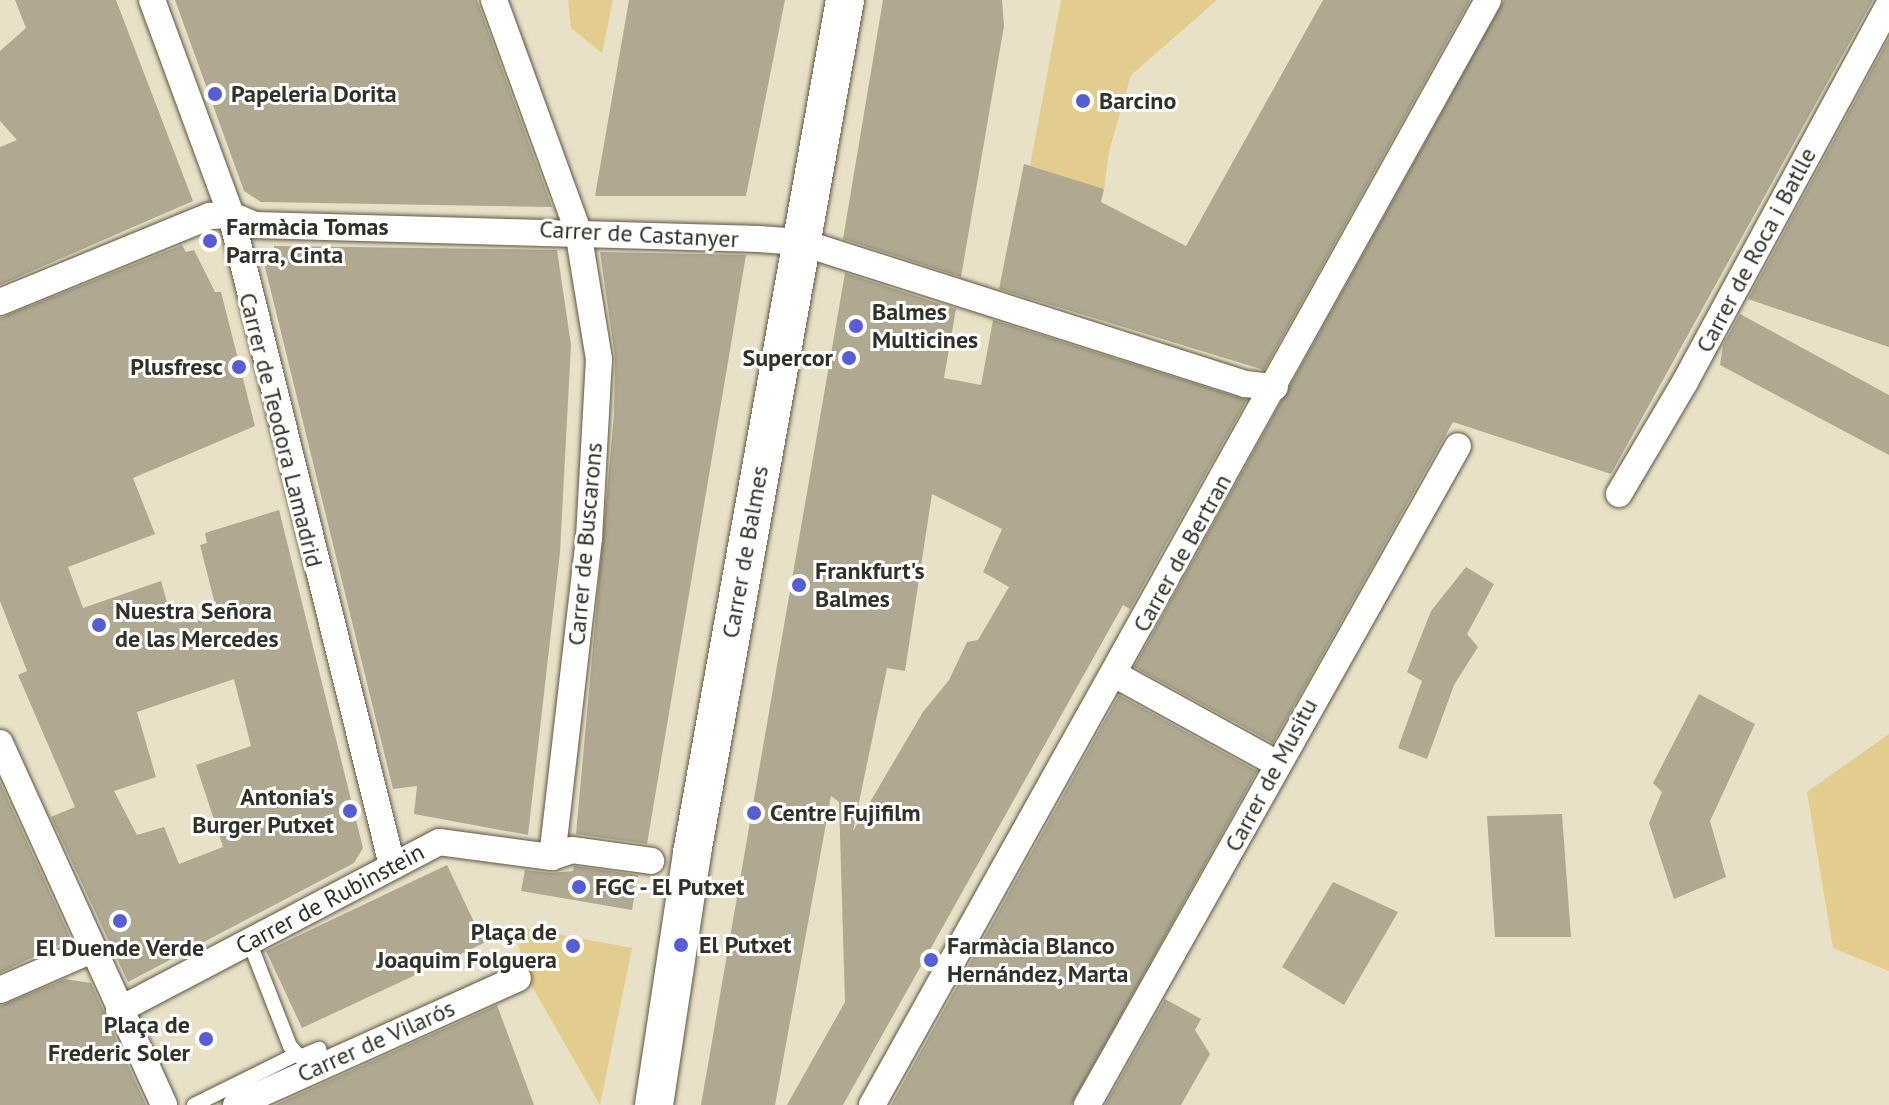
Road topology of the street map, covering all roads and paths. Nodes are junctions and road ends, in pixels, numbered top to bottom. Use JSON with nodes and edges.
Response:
{"nodes":[{"id":1,"x":152,"y":0,"type":"edge"},
{"id":2,"x":494,"y":0,"type":"edge"},
{"id":3,"x":845,"y":0,"type":"edge"},
{"id":4,"x":1488,"y":0,"type":"edge"},
{"id":5,"x":1889,"y":4,"type":"edge"},
{"id":6,"x":231,"y":215,"type":"junction"},
{"id":7,"x":578,"y":231,"type":"junction"},
{"id":8,"x":800,"y":242,"type":"junction"},
{"id":9,"x":0,"y":302,"type":"edge"},
{"id":10,"x":1275,"y":387,"type":"junction"},
{"id":11,"x":1458,"y":446,"type":"dead end"},
{"id":12,"x":1619,"y":494,"type":"dead end"},
{"id":13,"x":1114,"y":674,"type":"junction"},
{"id":14,"x":0,"y":743,"type":"edge"},
{"id":15,"x":1278,"y":764,"type":"junction"},
{"id":16,"x":552,"y":857,"type":"junction"},
{"id":17,"x":651,"y":861,"type":"dead end"},
{"id":18,"x":392,"y":865,"type":"junction"},
{"id":19,"x":249,"y":941,"type":"junction"},
{"id":20,"x":92,"y":950,"type":"junction"},
{"id":21,"x":518,"y":978,"type":"dead end"},
{"id":22,"x":0,"y":990,"type":"edge"},
{"id":23,"x":119,"y":1010,"type":"junction"},
{"id":24,"x":319,"y":1049,"type":"dead end"},
{"id":25,"x":297,"y":1054,"type":"junction"},
{"id":26,"x":164,"y":1105,"type":"edge"},
{"id":27,"x":194,"y":1105,"type":"edge"},
{"id":28,"x":236,"y":1105,"type":"edge"},
{"id":29,"x":654,"y":1105,"type":"edge"},
{"id":30,"x":872,"y":1105,"type":"edge"},
{"id":31,"x":1087,"y":1105,"type":"edge"}],
"edges":[{"from":1,"to":6,"type":"street","name":"Carrer de Teodora Lamadrid"},
{"from":2,"to":7,"type":"street","name":"Carrer de Buscarons"},
{"from":3,"to":8,"type":"main road","name":"Carrer de Balmes"},
{"from":4,"to":10,"type":"street","name":"Carrer de Bertran"},
{"from":5,"to":12,"type":"street","name":"Carrer de Roca i Batlle"},
{"from":6,"to":7,"type":"street","name":"Carrer de Castanyer"},
{"from":6,"to":9,"type":"street","name":"Carrer de Castanyer"},
{"from":6,"to":18,"type":"street","name":"Carrer de Teodora Lamadrid"},
{"from":7,"to":8,"type":"street","name":"Carrer de Castanyer"},
{"from":7,"to":16,"type":"street","name":"Carrer de Buscarons"},
{"from":8,"to":10,"type":"street","name":"Carrer de Castanyer"},
{"from":8,"to":29,"type":"main road","name":"Carrer de Balmes"},
{"from":10,"to":13,"type":"street","name":"Carrer de Bertran"},
{"from":11,"to":15,"type":"street","name":"Carrer de Musitu"},
{"from":13,"to":15,"type":"street"},
{"from":13,"to":30,"type":"street","name":"Carrer de Bertran"},
{"from":14,"to":20,"type":"street"},
{"from":15,"to":31,"type":"street","name":"Carrer de Musitu"},
{"from":16,"to":17,"type":"street"},
{"from":16,"to":18,"type":"street","name":"Carrer de Rubinstein"},
{"from":18,"to":19,"type":"street","name":"Carrer de Rubinstein"},
{"from":19,"to":23,"type":"street","name":"Carrer de Rubinstein"},
{"from":19,"to":25,"type":"lane"},
{"from":20,"to":22,"type":"street"},
{"from":20,"to":23,"type":"street"},
{"from":21,"to":28,"type":"street","name":"Carrer de Vilarós"},
{"from":23,"to":26,"type":"street"},
{"from":24,"to":25,"type":"lane"},
{"from":25,"to":27,"type":"lane"}]}
